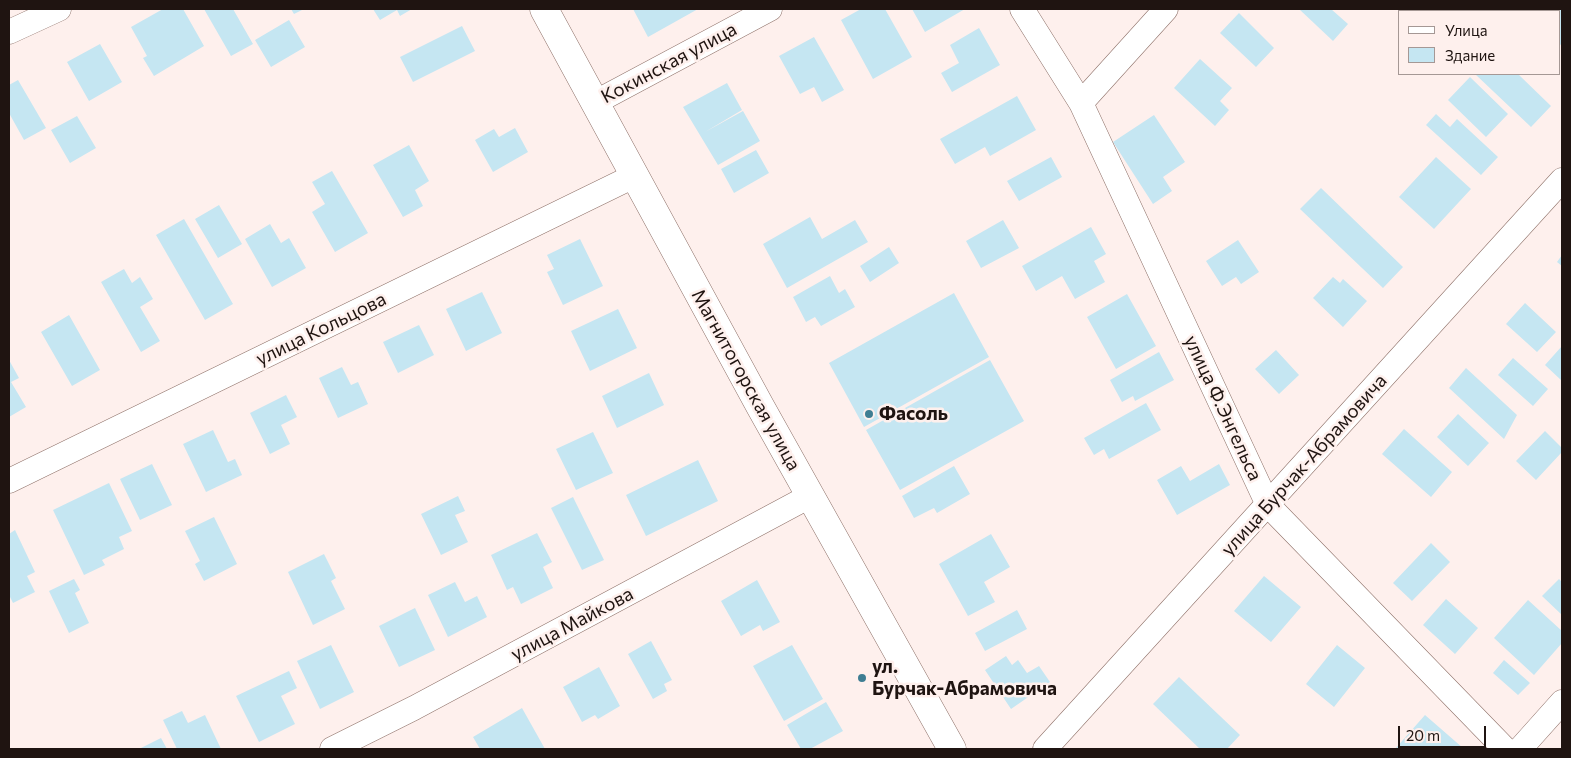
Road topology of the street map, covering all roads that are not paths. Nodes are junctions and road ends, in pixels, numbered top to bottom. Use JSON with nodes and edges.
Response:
{"nodes":[{"id":1,"x":58,"y":9,"type":"edge"},
{"id":2,"x":544,"y":9,"type":"edge"},
{"id":3,"x":770,"y":9,"type":"edge"},
{"id":4,"x":1022,"y":9,"type":"edge"},
{"id":5,"x":1166,"y":9,"type":"edge"},
{"id":6,"x":9,"y":32,"type":"edge"},
{"id":7,"x":594,"y":103,"type":"junction"},
{"id":8,"x":1081,"y":103,"type":"junction"},
{"id":9,"x":634,"y":176,"type":"junction"},
{"id":10,"x":1562,"y":180,"type":"edge"},
{"id":11,"x":9,"y":481,"type":"edge"},
{"id":12,"x":810,"y":496,"type":"junction"},
{"id":13,"x":1268,"y":505,"type":"junction"},
{"id":14,"x":1562,"y":702,"type":"edge"},
{"id":15,"x":332,"y":749,"type":"edge"},
{"id":16,"x":952,"y":749,"type":"edge"},
{"id":17,"x":1045,"y":749,"type":"edge"},
{"id":18,"x":1505,"y":749,"type":"edge"},
{"id":19,"x":1520,"y":749,"type":"edge"}],
"edges":[{"from":1,"to":6,"type":"street"},
{"from":2,"to":7,"type":"street","name":"Магнитогорская улица"},
{"from":3,"to":7,"type":"street","name":"Кокинская улица"},
{"from":4,"to":8,"type":"street","name":"улица Ф.Энгельса"},
{"from":5,"to":8,"type":"street"},
{"from":7,"to":9,"type":"street","name":"Магнитогорская улица"},
{"from":8,"to":13,"type":"street","name":"улица Ф.Энгельса"},
{"from":9,"to":11,"type":"street","name":"улица Кольцова"},
{"from":9,"to":12,"type":"street","name":"Магнитогорская улица"},
{"from":10,"to":13,"type":"street","name":"улица Бурчак-Абрамовича"},
{"from":12,"to":15,"type":"street","name":"улица Майкова"},
{"from":12,"to":16,"type":"street","name":"Магнитогорская улица"},
{"from":13,"to":17,"type":"street","name":"улица Бурчак-Абрамовича"},
{"from":13,"to":18,"type":"street","name":"улица Ф.Энгельса"},
{"from":14,"to":19,"type":"street"}]}
